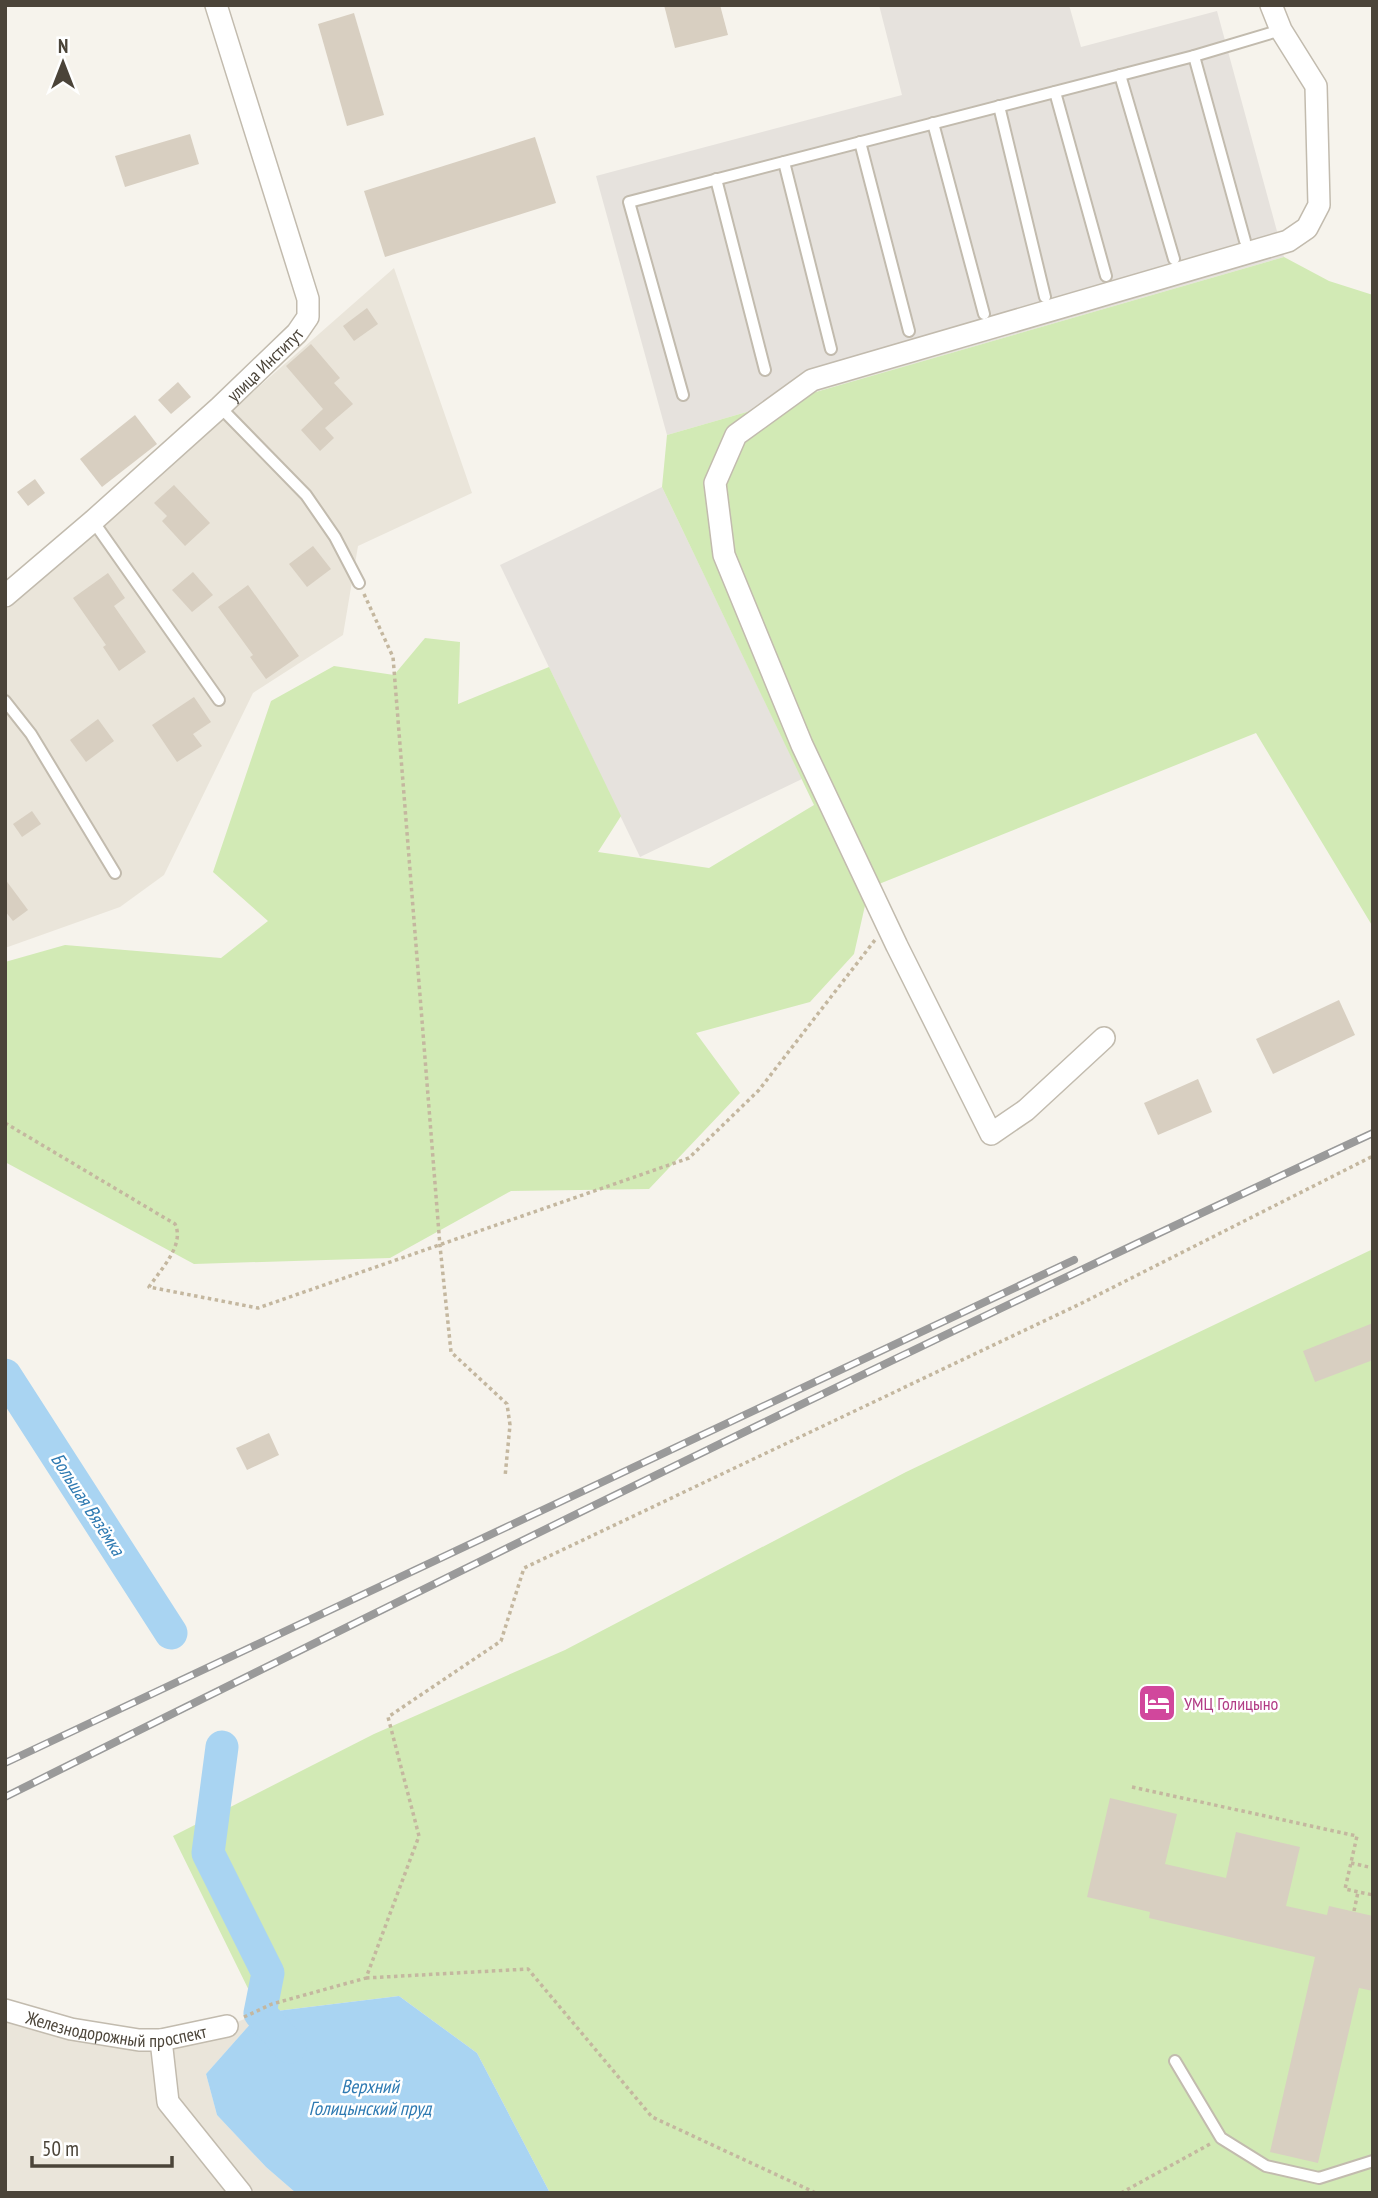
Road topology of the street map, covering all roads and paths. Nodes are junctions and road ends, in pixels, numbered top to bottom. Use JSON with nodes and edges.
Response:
{"nodes":[{"id":1,"x":216,"y":5,"type":"edge"},
{"id":2,"x":1271,"y":5,"type":"edge"},
{"id":3,"x":1281,"y":30,"type":"junction"},
{"id":4,"x":1194,"y":56,"type":"junction"},
{"id":5,"x":1120,"y":75,"type":"junction"},
{"id":6,"x":1055,"y":92,"type":"junction"},
{"id":7,"x":999,"y":106,"type":"junction"},
{"id":8,"x":933,"y":124,"type":"junction"},
{"id":9,"x":860,"y":142,"type":"junction"},
{"id":10,"x":784,"y":162,"type":"junction"},
{"id":11,"x":716,"y":179,"type":"junction"},
{"id":12,"x":1245,"y":241,"type":"dead end"},
{"id":13,"x":1174,"y":259,"type":"dead end"},
{"id":14,"x":1106,"y":276,"type":"dead end"},
{"id":15,"x":1045,"y":297,"type":"dead end"},
{"id":16,"x":984,"y":314,"type":"dead end"},
{"id":17,"x":909,"y":331,"type":"dead end"},
{"id":18,"x":831,"y":349,"type":"dead end"},
{"id":19,"x":765,"y":370,"type":"dead end"},
{"id":20,"x":683,"y":395,"type":"dead end"},
{"id":21,"x":220,"y":407,"type":"junction"},
{"id":22,"x":93,"y":521,"type":"junction"},
{"id":23,"x":359,"y":583,"type":"joint"},
{"id":24,"x":5,"y":596,"type":"edge"},
{"id":25,"x":219,"y":700,"type":"dead end"},
{"id":26,"x":5,"y":701,"type":"edge"},
{"id":27,"x":115,"y":873,"type":"dead end"},
{"id":28,"x":887,"y":925,"type":"junction"},
{"id":29,"x":1104,"y":1038,"type":"dead end"},
{"id":30,"x":5,"y":1122,"type":"edge"},
{"id":31,"x":1373,"y":1156,"type":"edge"},
{"id":32,"x":440,"y":1246,"type":"junction"},
{"id":33,"x":505,"y":1477,"type":"dead end"},
{"id":34,"x":1132,"y":1787,"type":"dead end"},
{"id":35,"x":1351,"y":1863,"type":"junction"},
{"id":36,"x":1373,"y":1868,"type":"edge"},
{"id":37,"x":1358,"y":1892,"type":"junction"},
{"id":38,"x":1373,"y":1895,"type":"edge"},
{"id":39,"x":1354,"y":1912,"type":"dead end"},
{"id":40,"x":366,"y":1979,"type":"junction"},
{"id":41,"x":5,"y":2010,"type":"edge"},
{"id":42,"x":227,"y":2026,"type":"joint"},
{"id":43,"x":161,"y":2039,"type":"junction"},
{"id":44,"x":1175,"y":2062,"type":"dead end"},
{"id":45,"x":1221,"y":2138,"type":"junction"},
{"id":46,"x":1373,"y":2161,"type":"edge"},
{"id":47,"x":241,"y":2193,"type":"edge"},
{"id":48,"x":816,"y":2193,"type":"edge"},
{"id":49,"x":1121,"y":2193,"type":"edge"}],
"edges":[{"from":1,"to":21,"type":"street","name":"улица Институт"},
{"from":2,"to":3,"type":"street"},
{"from":3,"to":4,"type":"lane"},
{"from":3,"to":28,"type":"street"},
{"from":4,"to":5,"type":"lane"},
{"from":4,"to":12,"type":"lane"},
{"from":5,"to":6,"type":"lane"},
{"from":5,"to":13,"type":"lane"},
{"from":6,"to":7,"type":"lane"},
{"from":6,"to":14,"type":"lane"},
{"from":7,"to":8,"type":"lane"},
{"from":7,"to":15,"type":"lane"},
{"from":8,"to":9,"type":"lane"},
{"from":8,"to":16,"type":"lane"},
{"from":9,"to":10,"type":"lane"},
{"from":9,"to":17,"type":"lane"},
{"from":10,"to":11,"type":"lane"},
{"from":10,"to":18,"type":"lane"},
{"from":11,"to":19,"type":"lane"},
{"from":11,"to":20,"type":"lane"},
{"from":21,"to":22,"type":"street","name":"улица Институт"},
{"from":21,"to":23,"type":"lane"},
{"from":22,"to":24,"type":"street","name":"улица Институт"},
{"from":22,"to":25,"type":"lane"},
{"from":23,"to":32,"type":"path"},
{"from":26,"to":27,"type":"lane"},
{"from":28,"to":29,"type":"street"},
{"from":28,"to":32,"type":"path"},
{"from":30,"to":32,"type":"path"},
{"from":31,"to":40,"type":"path"},
{"from":32,"to":33,"type":"path"},
{"from":34,"to":35,"type":"path"},
{"from":35,"to":36,"type":"path"},
{"from":35,"to":37,"type":"path"},
{"from":37,"to":38,"type":"path"},
{"from":37,"to":39,"type":"path"},
{"from":40,"to":42,"type":"path"},
{"from":40,"to":48,"type":"path"},
{"from":41,"to":43,"type":"street","name":"Железнодорожный проспект"},
{"from":42,"to":43,"type":"street","name":"Железнодорожный проспект"},
{"from":43,"to":47,"type":"street"},
{"from":44,"to":45,"type":"lane"},
{"from":45,"to":46,"type":"lane"},
{"from":45,"to":49,"type":"path"}]}
